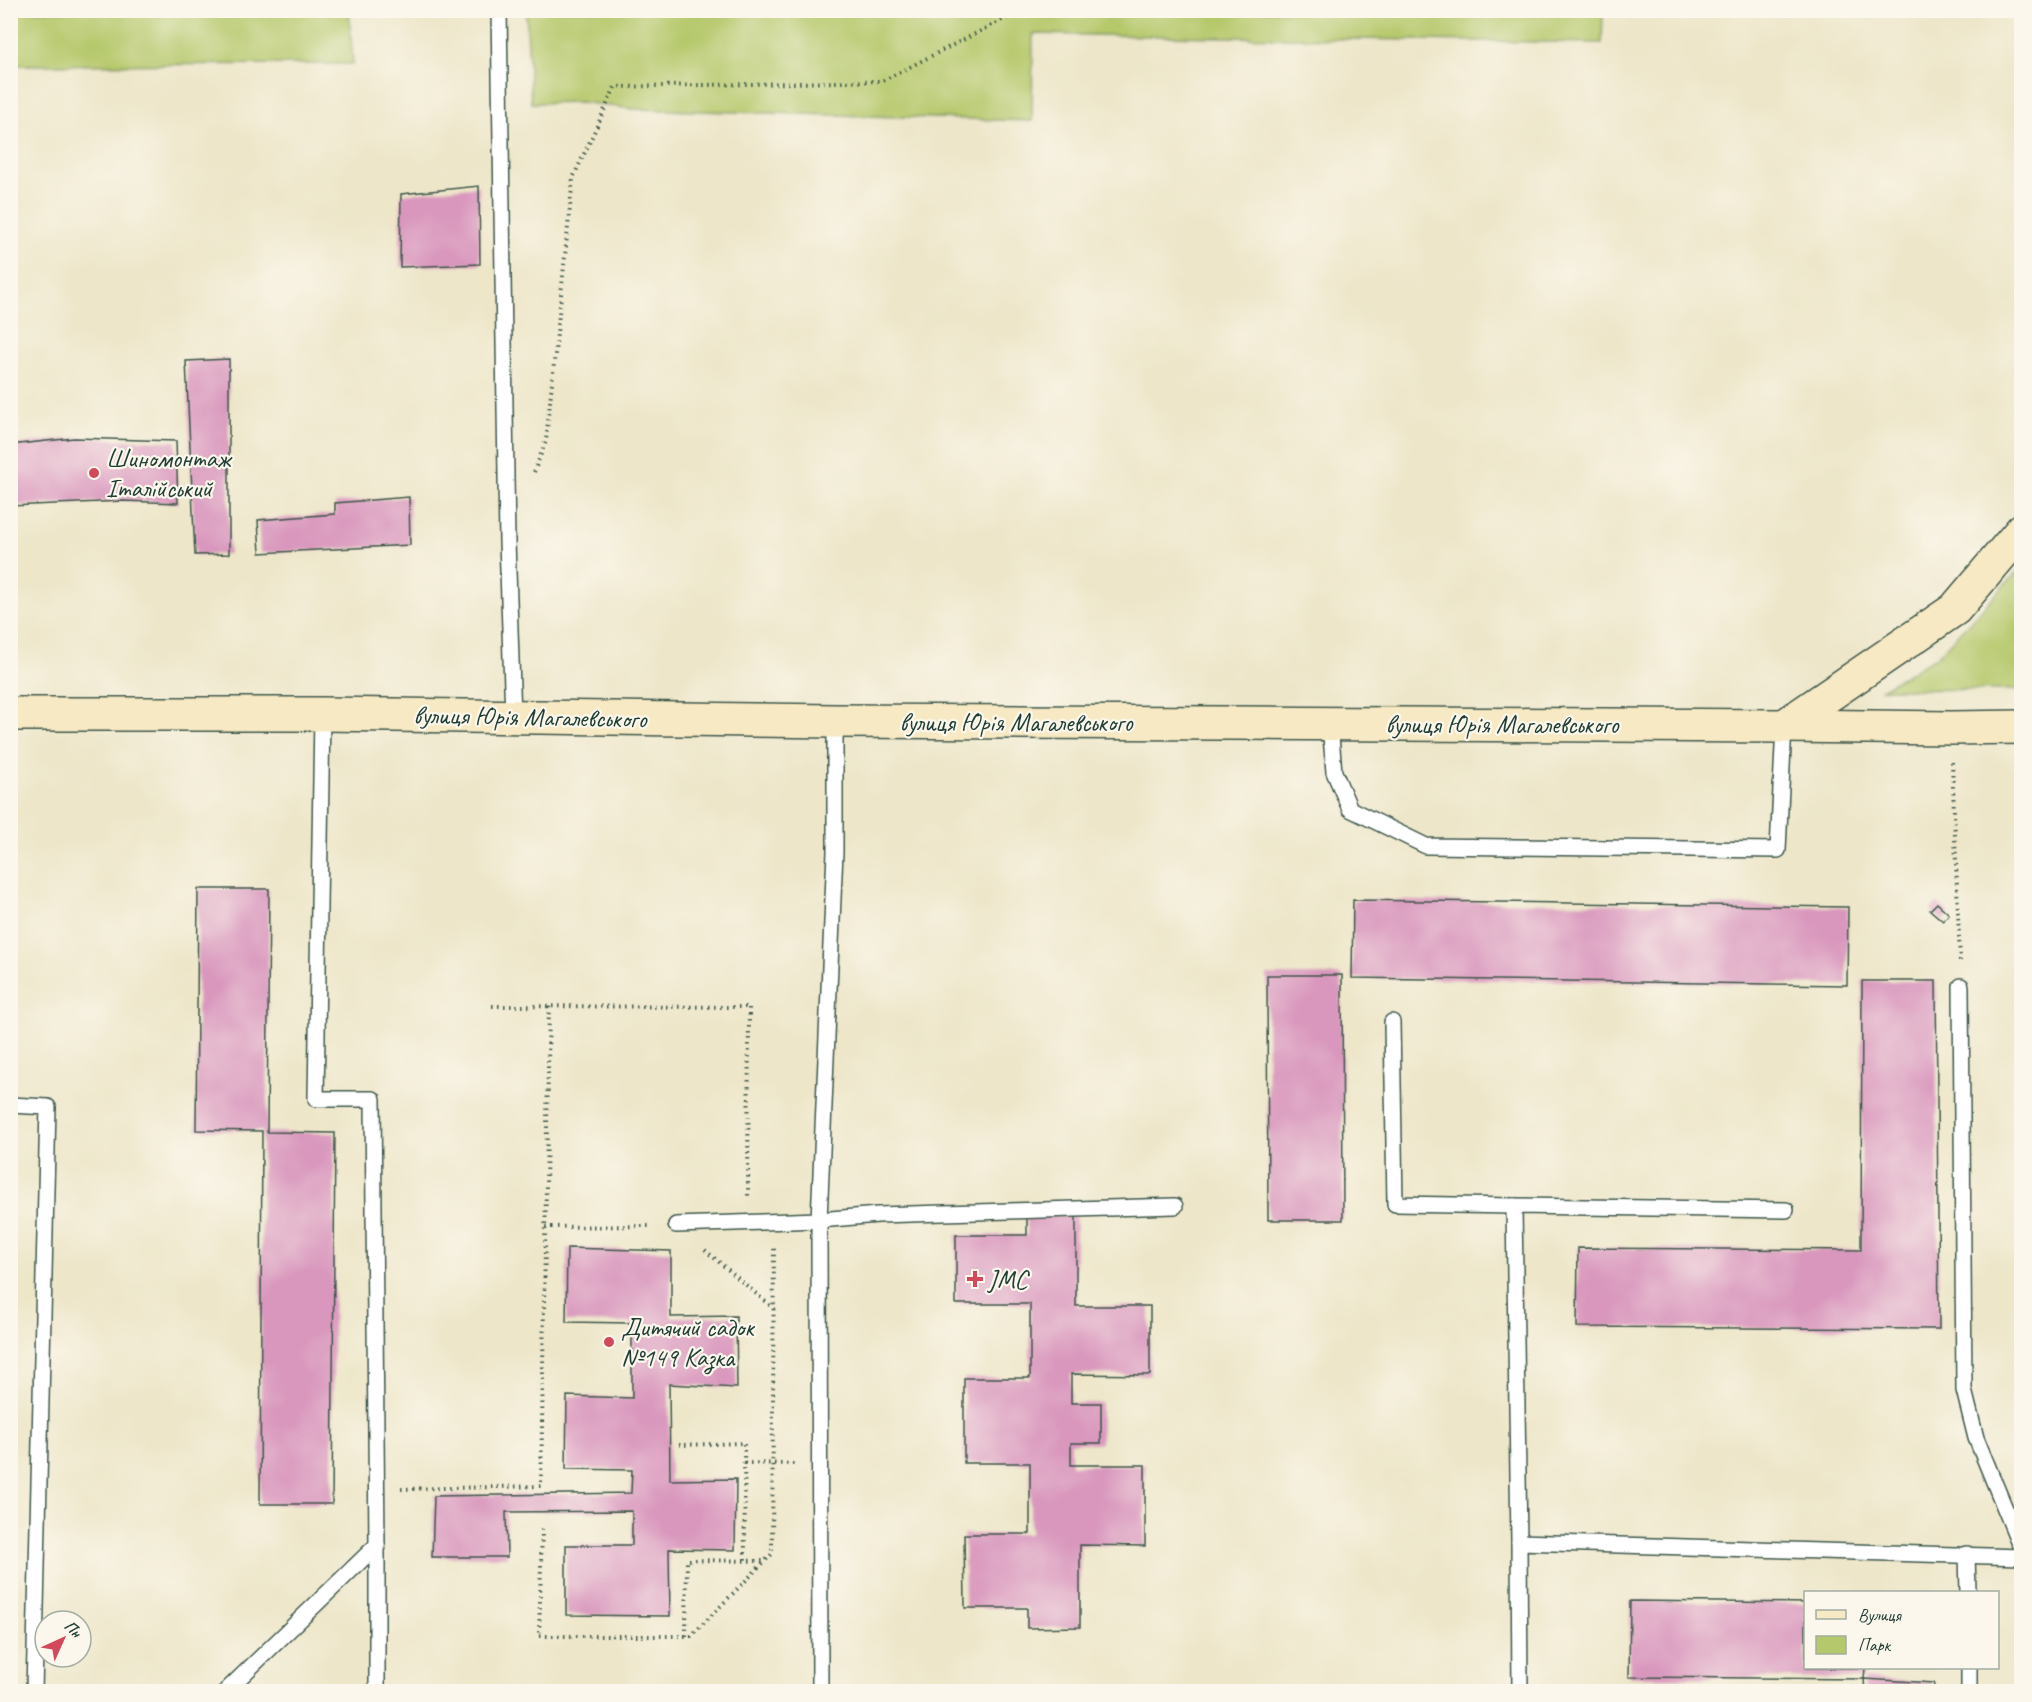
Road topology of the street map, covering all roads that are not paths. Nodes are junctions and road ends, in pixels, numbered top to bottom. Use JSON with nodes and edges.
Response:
{"nodes":[{"id":1,"x":499,"y":10,"type":"edge"},
{"id":2,"x":2022,"y":530,"type":"edge"},
{"id":3,"x":10,"y":714,"type":"edge"},
{"id":4,"x":322,"y":714,"type":"junction"},
{"id":5,"x":513,"y":717,"type":"junction"},
{"id":6,"x":835,"y":721,"type":"junction"},
{"id":7,"x":1330,"y":724,"type":"junction"},
{"id":8,"x":1784,"y":726,"type":"junction"},
{"id":9,"x":2022,"y":727,"type":"edge"},
{"id":10,"x":1961,"y":986,"type":"road end"},
{"id":11,"x":1392,"y":1022,"type":"dead end"},
{"id":12,"x":10,"y":1105,"type":"edge"},
{"id":13,"x":1175,"y":1206,"type":"dead end"},
{"id":14,"x":1514,"y":1206,"type":"junction"},
{"id":15,"x":1786,"y":1210,"type":"dead end"},
{"id":16,"x":819,"y":1220,"type":"junction"},
{"id":17,"x":676,"y":1225,"type":"road end"},
{"id":18,"x":1520,"y":1542,"type":"junction"},
{"id":19,"x":377,"y":1545,"type":"junction"},
{"id":20,"x":2022,"y":1550,"type":"edge"},
{"id":21,"x":1967,"y":1554,"type":"junction"},
{"id":22,"x":2022,"y":1557,"type":"edge"},
{"id":23,"x":1968,"y":1591,"type":"edge"},
{"id":24,"x":1969,"y":1669,"type":"edge"},
{"id":25,"x":34,"y":1692,"type":"edge"},
{"id":26,"x":225,"y":1692,"type":"edge"},
{"id":27,"x":377,"y":1692,"type":"edge"},
{"id":28,"x":820,"y":1692,"type":"edge"},
{"id":29,"x":1520,"y":1692,"type":"edge"},
{"id":30,"x":1969,"y":1692,"type":"edge"}],
"edges":[{"from":1,"to":5,"type":"lane"},
{"from":2,"to":8,"type":"street"},
{"from":3,"to":4,"type":"street","name":"вулиця Юрія Магалевського"},
{"from":4,"to":5,"type":"street","name":"вулиця Юрія Магалевського"},
{"from":4,"to":19,"type":"lane"},
{"from":5,"to":6,"type":"street","name":"вулиця Юрія Магалевського"},
{"from":6,"to":7,"type":"street","name":"вулиця Юрія Магалевського"},
{"from":6,"to":16,"type":"lane"},
{"from":7,"to":8,"type":"street","name":"вулиця Юрія Магалевського"},
{"from":7,"to":8,"type":"lane"},
{"from":8,"to":9,"type":"street","name":"вулиця Юрія Магалевського"},
{"from":10,"to":20,"type":"lane"},
{"from":11,"to":14,"type":"lane"},
{"from":12,"to":25,"type":"lane"},
{"from":13,"to":16,"type":"lane"},
{"from":14,"to":15,"type":"lane"},
{"from":14,"to":18,"type":"lane"},
{"from":16,"to":17,"type":"lane"},
{"from":16,"to":28,"type":"lane"},
{"from":18,"to":21,"type":"lane"},
{"from":18,"to":29,"type":"lane"},
{"from":19,"to":26,"type":"lane"},
{"from":19,"to":27,"type":"lane"},
{"from":21,"to":22,"type":"lane"},
{"from":21,"to":23,"type":"lane"},
{"from":24,"to":30,"type":"lane"}]}
